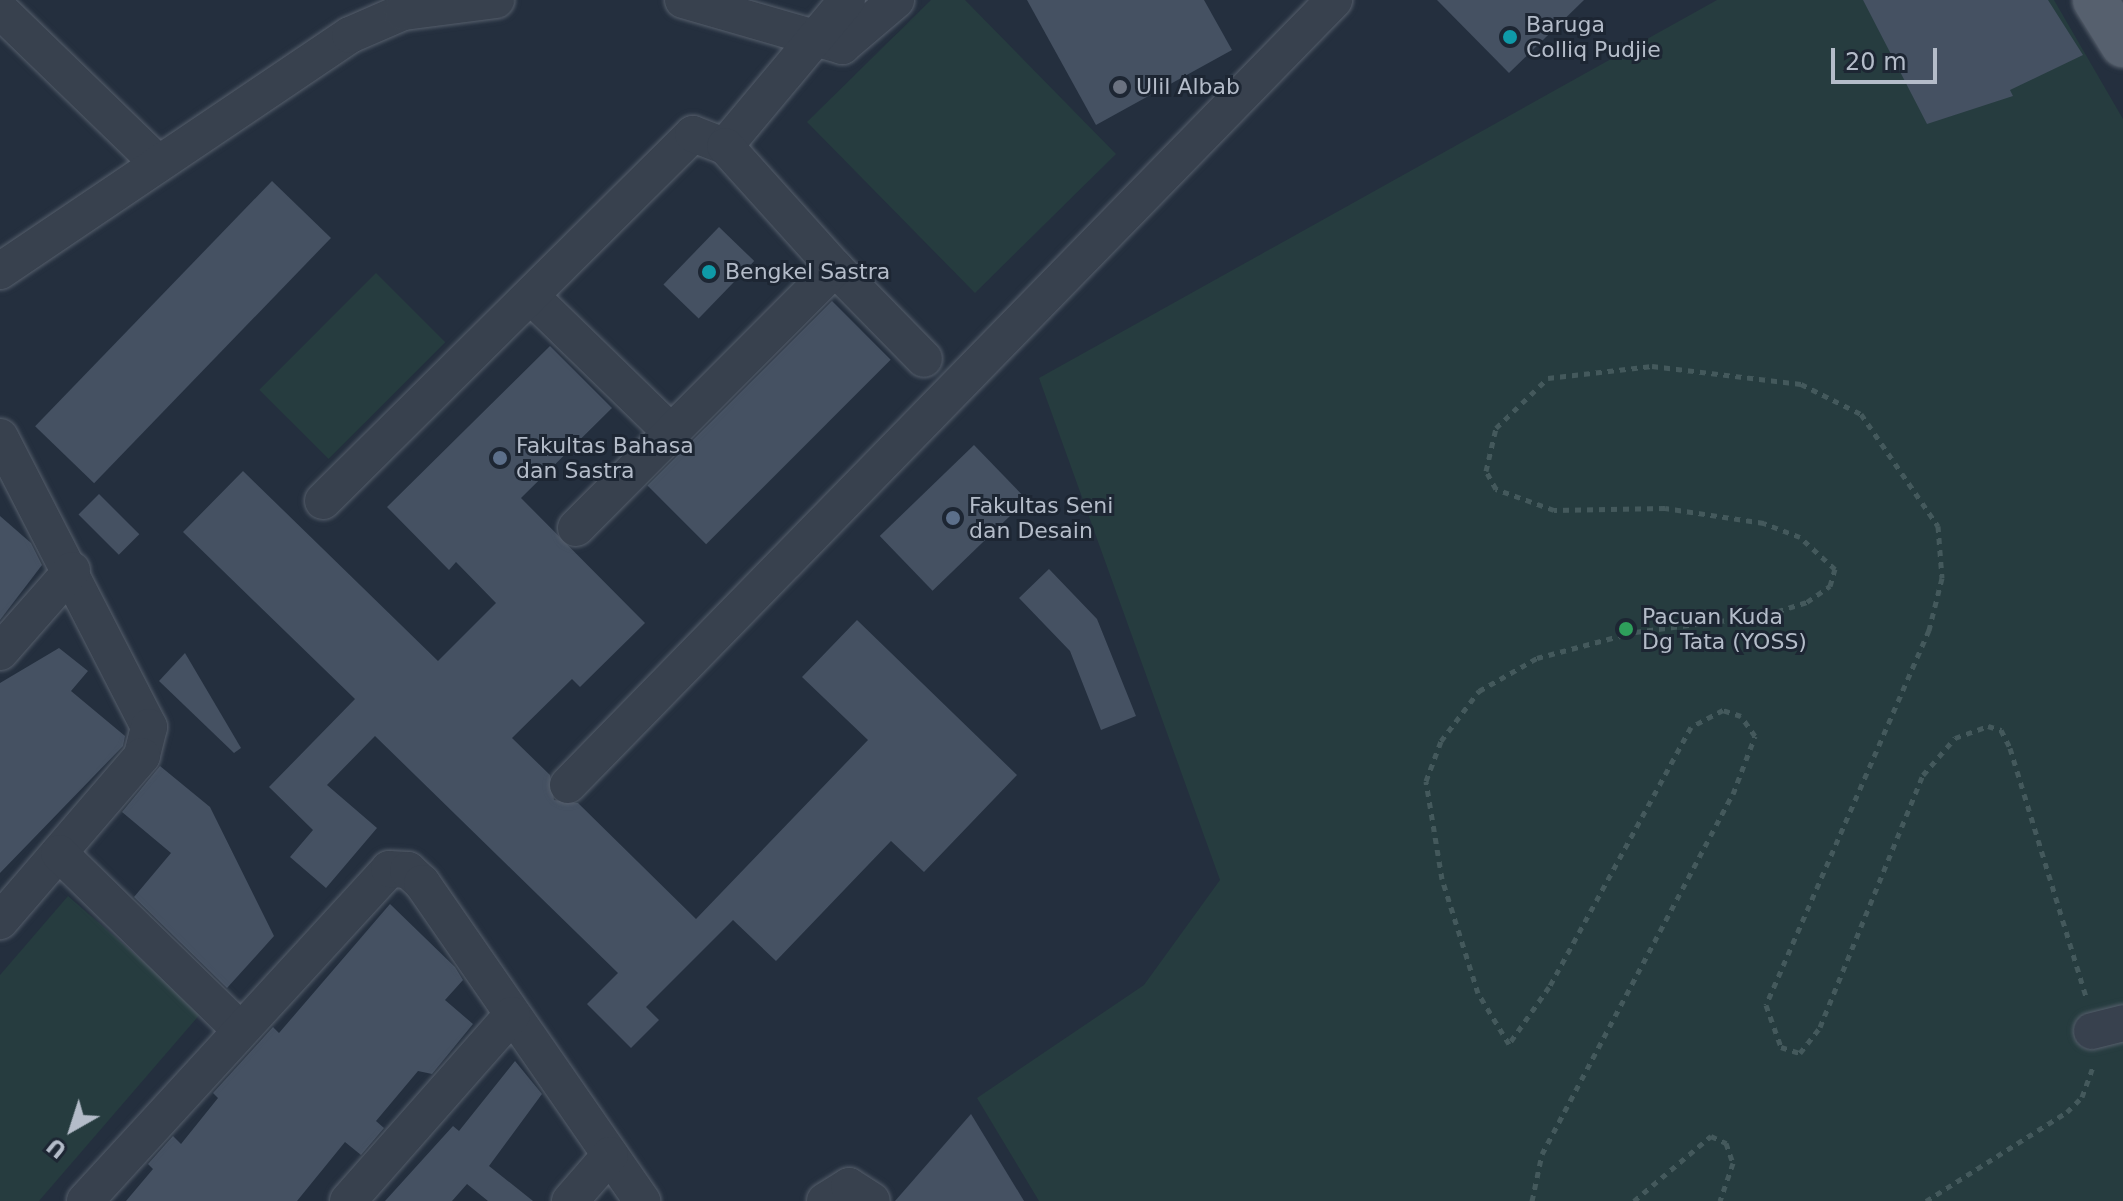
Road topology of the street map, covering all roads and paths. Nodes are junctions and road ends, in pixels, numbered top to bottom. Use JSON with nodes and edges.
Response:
{"nodes":[{"id":1,"x":496,"y":0,"type":"edge"},
{"id":2,"x":683,"y":0,"type":"edge"},
{"id":3,"x":847,"y":0,"type":"edge"},
{"id":4,"x":896,"y":0,"type":"edge"},
{"id":5,"x":1334,"y":0,"type":"edge"},
{"id":6,"x":2095,"y":0,"type":"edge"},
{"id":7,"x":398,"y":6,"type":"edge"},
{"id":8,"x":0,"y":10,"type":"edge"},
{"id":9,"x":809,"y":40,"type":"junction"},
{"id":10,"x":2123,"y":45,"type":"edge"},
{"id":11,"x":725,"y":146,"type":"junction"},
{"id":12,"x":158,"y":163,"type":"junction"},
{"id":13,"x":835,"y":268,"type":"junction"},
{"id":14,"x":0,"y":271,"type":"edge"},
{"id":15,"x":534,"y":299,"type":"junction"},
{"id":16,"x":924,"y":359,"type":"dead end"},
{"id":17,"x":671,"y":432,"type":"junction"},
{"id":18,"x":0,"y":437,"type":"edge"},
{"id":19,"x":323,"y":501,"type":"dead end"},
{"id":20,"x":576,"y":528,"type":"dead end"},
{"id":21,"x":72,"y":570,"type":"junction"},
{"id":22,"x":0,"y":652,"type":"edge"},
{"id":23,"x":568,"y":785,"type":"dead end"},
{"id":24,"x":59,"y":853,"type":"junction"},
{"id":25,"x":0,"y":921,"type":"edge"},
{"id":26,"x":512,"y":1015,"type":"junction"},
{"id":27,"x":237,"y":1027,"type":"junction"},
{"id":28,"x":2108,"y":1027,"type":"edge"},
{"id":29,"x":610,"y":1155,"type":"junction"},
{"id":30,"x":85,"y":1201,"type":"edge"},
{"id":31,"x":348,"y":1201,"type":"edge"},
{"id":32,"x":570,"y":1201,"type":"edge"},
{"id":33,"x":642,"y":1201,"type":"edge"},
{"id":34,"x":825,"y":1201,"type":"edge"},
{"id":35,"x":872,"y":1201,"type":"edge"},
{"id":36,"x":1532,"y":1201,"type":"edge"},
{"id":37,"x":1634,"y":1201,"type":"edge"},
{"id":38,"x":1720,"y":1201,"type":"edge"},
{"id":39,"x":1926,"y":1201,"type":"edge"}],
"edges":[{"from":1,"to":7,"type":"street"},
{"from":2,"to":9,"type":"street"},
{"from":3,"to":9,"type":"street"},
{"from":4,"to":9,"type":"street"},
{"from":5,"to":23,"type":"street"},
{"from":6,"to":10,"type":"main road"},
{"from":7,"to":12,"type":"street"},
{"from":8,"to":12,"type":"street"},
{"from":9,"to":11,"type":"street"},
{"from":11,"to":13,"type":"street"},
{"from":11,"to":15,"type":"street"},
{"from":12,"to":14,"type":"street"},
{"from":13,"to":16,"type":"street"},
{"from":13,"to":17,"type":"street"},
{"from":15,"to":17,"type":"street"},
{"from":15,"to":19,"type":"street"},
{"from":17,"to":20,"type":"street"},
{"from":18,"to":21,"type":"street"},
{"from":21,"to":22,"type":"street"},
{"from":21,"to":24,"type":"street"},
{"from":24,"to":25,"type":"street"},
{"from":24,"to":27,"type":"street"},
{"from":26,"to":27,"type":"street"},
{"from":26,"to":29,"type":"street"},
{"from":26,"to":31,"type":"street"},
{"from":27,"to":30,"type":"street"},
{"from":28,"to":36,"type":"path"},
{"from":28,"to":39,"type":"path"},
{"from":29,"to":32,"type":"street"},
{"from":29,"to":33,"type":"street"},
{"from":34,"to":35,"type":"street"},
{"from":37,"to":38,"type":"path"}]}
